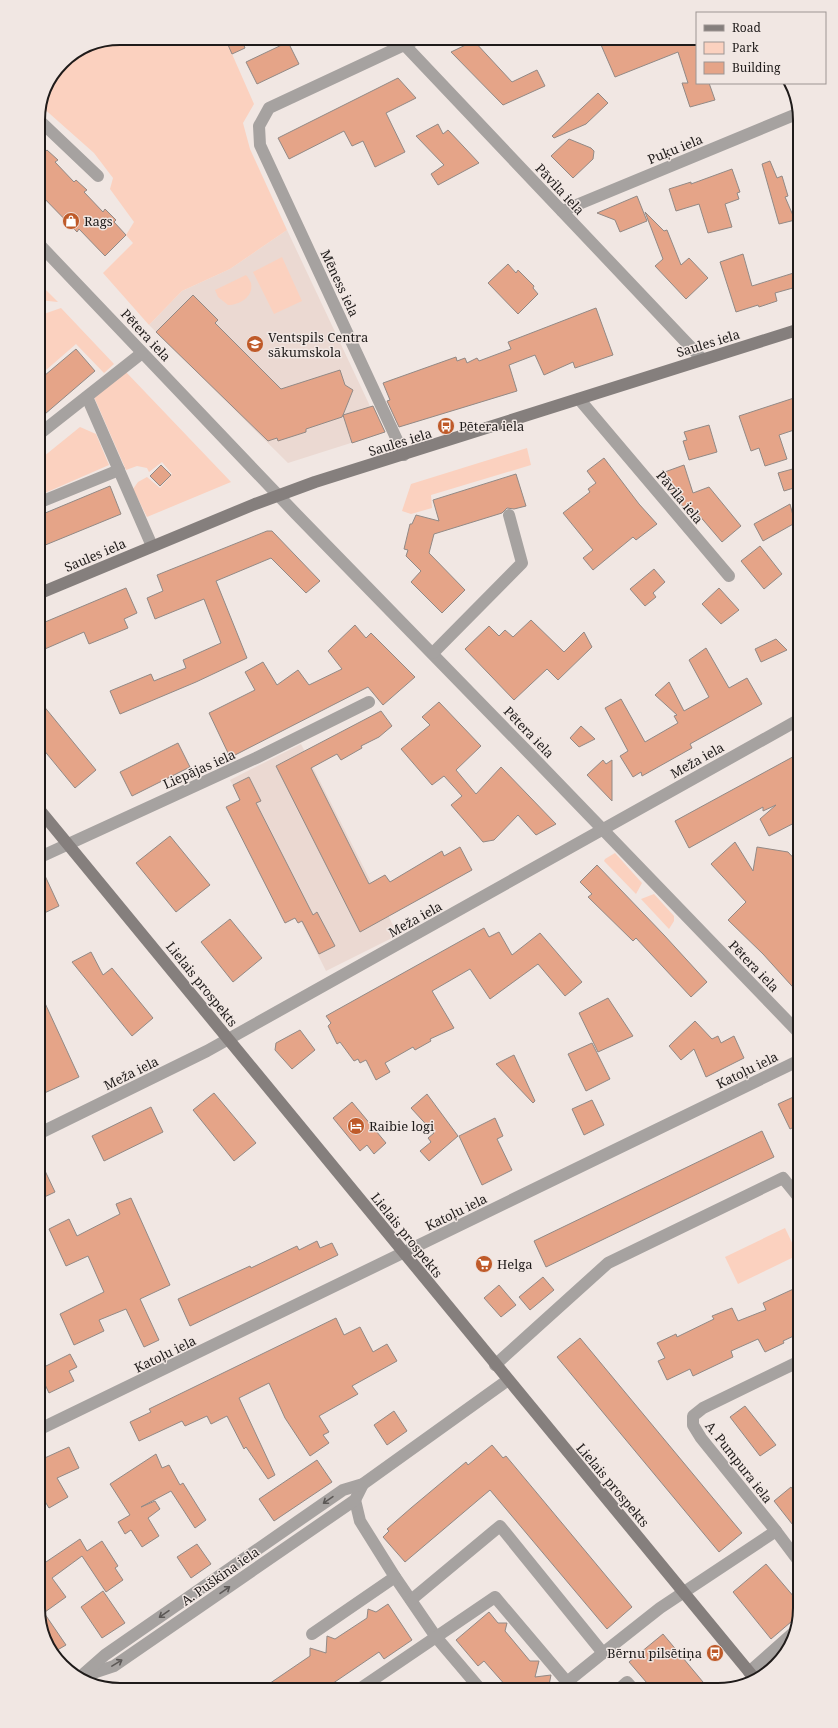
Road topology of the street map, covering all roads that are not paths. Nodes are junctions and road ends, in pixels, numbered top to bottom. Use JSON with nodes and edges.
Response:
{"nodes":[{"id":1,"x":395,"y":45,"type":"edge"},
{"id":2,"x":404,"y":45,"type":"edge"},
{"id":3,"x":793,"y":115,"type":"edge"},
{"id":4,"x":45,"y":126,"type":"edge"},
{"id":5,"x":98,"y":176,"type":"dead end"},
{"id":6,"x":562,"y":211,"type":"junction"},
{"id":7,"x":45,"y":250,"type":"edge"},
{"id":8,"x":793,"y":331,"type":"edge"},
{"id":9,"x":142,"y":353,"type":"junction"},
{"id":10,"x":702,"y":359,"type":"junction"},
{"id":11,"x":87,"y":397,"type":"junction"},
{"id":12,"x":579,"y":399,"type":"junction"},
{"id":13,"x":45,"y":430,"type":"edge"},
{"id":14,"x":404,"y":455,"type":"junction"},
{"id":15,"x":119,"y":470,"type":"junction"},
{"id":16,"x":278,"y":495,"type":"junction"},
{"id":17,"x":45,"y":500,"type":"edge"},
{"id":18,"x":508,"y":515,"type":"dead end"},
{"id":19,"x":152,"y":546,"type":"junction"},
{"id":20,"x":729,"y":576,"type":"dead end"},
{"id":21,"x":45,"y":591,"type":"edge"},
{"id":22,"x":432,"y":653,"type":"junction"},
{"id":23,"x":369,"y":702,"type":"dead end"},
{"id":24,"x":793,"y":723,"type":"edge"},
{"id":25,"x":45,"y":816,"type":"edge"},
{"id":26,"x":603,"y":829,"type":"junction"},
{"id":27,"x":69,"y":844,"type":"junction"},
{"id":28,"x":45,"y":855,"type":"edge"},
{"id":29,"x":793,"y":1027,"type":"edge"},
{"id":30,"x":228,"y":1038,"type":"junction"},
{"id":31,"x":793,"y":1063,"type":"edge"},
{"id":32,"x":45,"y":1131,"type":"edge"},
{"id":33,"x":793,"y":1190,"type":"edge"},
{"id":34,"x":404,"y":1253,"type":"junction"},
{"id":35,"x":793,"y":1364,"type":"edge"},
{"id":36,"x":495,"y":1365,"type":"junction"},
{"id":37,"x":508,"y":1380,"type":"junction"},
{"id":38,"x":45,"y":1427,"type":"edge"},
{"id":39,"x":363,"y":1484,"type":"junction"},
{"id":40,"x":355,"y":1500,"type":"junction"},
{"id":41,"x":776,"y":1531,"type":"junction"},
{"id":42,"x":793,"y":1554,"type":"edge"},
{"id":43,"x":395,"y":1578,"type":"junction"},
{"id":44,"x":683,"y":1592,"type":"junction"},
{"id":45,"x":410,"y":1600,"type":"junction"},
{"id":46,"x":312,"y":1634,"type":"dead end"},
{"id":47,"x":436,"y":1637,"type":"junction"},
{"id":48,"x":786,"y":1640,"type":"edge"},
{"id":49,"x":603,"y":1653,"type":"junction"},
{"id":50,"x":85,"y":1674,"type":"edge"},
{"id":51,"x":87,"y":1675,"type":"edge"},
{"id":52,"x":752,"y":1675,"type":"edge"},
{"id":53,"x":368,"y":1683,"type":"edge"},
{"id":54,"x":475,"y":1683,"type":"edge"},
{"id":55,"x":567,"y":1683,"type":"edge"},
{"id":56,"x":573,"y":1683,"type":"edge"}],
"edges":[{"from":1,"to":14,"type":"street","name":"Mēness iela"},
{"from":2,"to":6,"type":"street","name":"Pāvila iela"},
{"from":3,"to":6,"type":"street","name":"Puķu iela"},
{"from":4,"to":5,"type":"street"},
{"from":6,"to":10,"type":"street","name":"Pāvila iela"},
{"from":7,"to":9,"type":"street","name":"Pētera iela"},
{"from":8,"to":10,"type":"street","name":"Saules iela"},
{"from":9,"to":11,"type":"street"},
{"from":9,"to":16,"type":"street","name":"Pētera iela"},
{"from":10,"to":12,"type":"street","name":"Saules iela"},
{"from":11,"to":13,"type":"street"},
{"from":11,"to":15,"type":"street"},
{"from":12,"to":14,"type":"street","name":"Saules iela"},
{"from":12,"to":20,"type":"street","name":"Pāvila iela"},
{"from":14,"to":16,"type":"street","name":"Saules iela"},
{"from":15,"to":17,"type":"street"},
{"from":15,"to":19,"type":"street"},
{"from":16,"to":19,"type":"street","name":"Saules iela"},
{"from":16,"to":22,"type":"street","name":"Pētera iela"},
{"from":18,"to":22,"type":"street"},
{"from":19,"to":21,"type":"street","name":"Saules iela"},
{"from":22,"to":26,"type":"street","name":"Pētera iela"},
{"from":23,"to":27,"type":"street","name":"Liepājas iela"},
{"from":24,"to":26,"type":"street","name":"Meža iela"},
{"from":25,"to":27,"type":"street","name":"Lielais prospekts"},
{"from":26,"to":29,"type":"street","name":"Pētera iela"},
{"from":26,"to":30,"type":"street","name":"Meža iela"},
{"from":27,"to":28,"type":"street","name":"Liepājas iela"},
{"from":27,"to":30,"type":"street","name":"Lielais prospekts"},
{"from":30,"to":32,"type":"street","name":"Meža iela"},
{"from":30,"to":34,"type":"street","name":"Lielais prospekts"},
{"from":31,"to":34,"type":"street","name":"Katoļu iela"},
{"from":33,"to":36,"type":"street"},
{"from":34,"to":36,"type":"street","name":"Lielais prospekts"},
{"from":34,"to":38,"type":"street","name":"Katoļu iela"},
{"from":35,"to":41,"type":"street","name":"A. Pumpura iela"},
{"from":36,"to":37,"type":"street","name":"Lielais prospekts"},
{"from":37,"to":39,"type":"street","name":"A. Puškina iela"},
{"from":37,"to":44,"type":"street","name":"Lielais prospekts"},
{"from":39,"to":40,"type":"street","name":"A. Puškina iela"},
{"from":39,"to":50,"type":"street","name":"A. Puškina iela","one_way":true},
{"from":40,"to":43,"type":"street"},
{"from":51,"to":40,"type":"street","name":"A. Puškina iela","one_way":true},
{"from":41,"to":42,"type":"street"},
{"from":41,"to":44,"type":"street"},
{"from":43,"to":45,"type":"street"},
{"from":43,"to":46,"type":"street"},
{"from":44,"to":49,"type":"street"},
{"from":44,"to":52,"type":"street","name":"Lielais prospekts"},
{"from":45,"to":47,"type":"street"},
{"from":45,"to":49,"type":"street"},
{"from":47,"to":53,"type":"street"},
{"from":47,"to":54,"type":"street"},
{"from":47,"to":55,"type":"street"},
{"from":48,"to":52,"type":"street"},
{"from":49,"to":56,"type":"street"}]}
